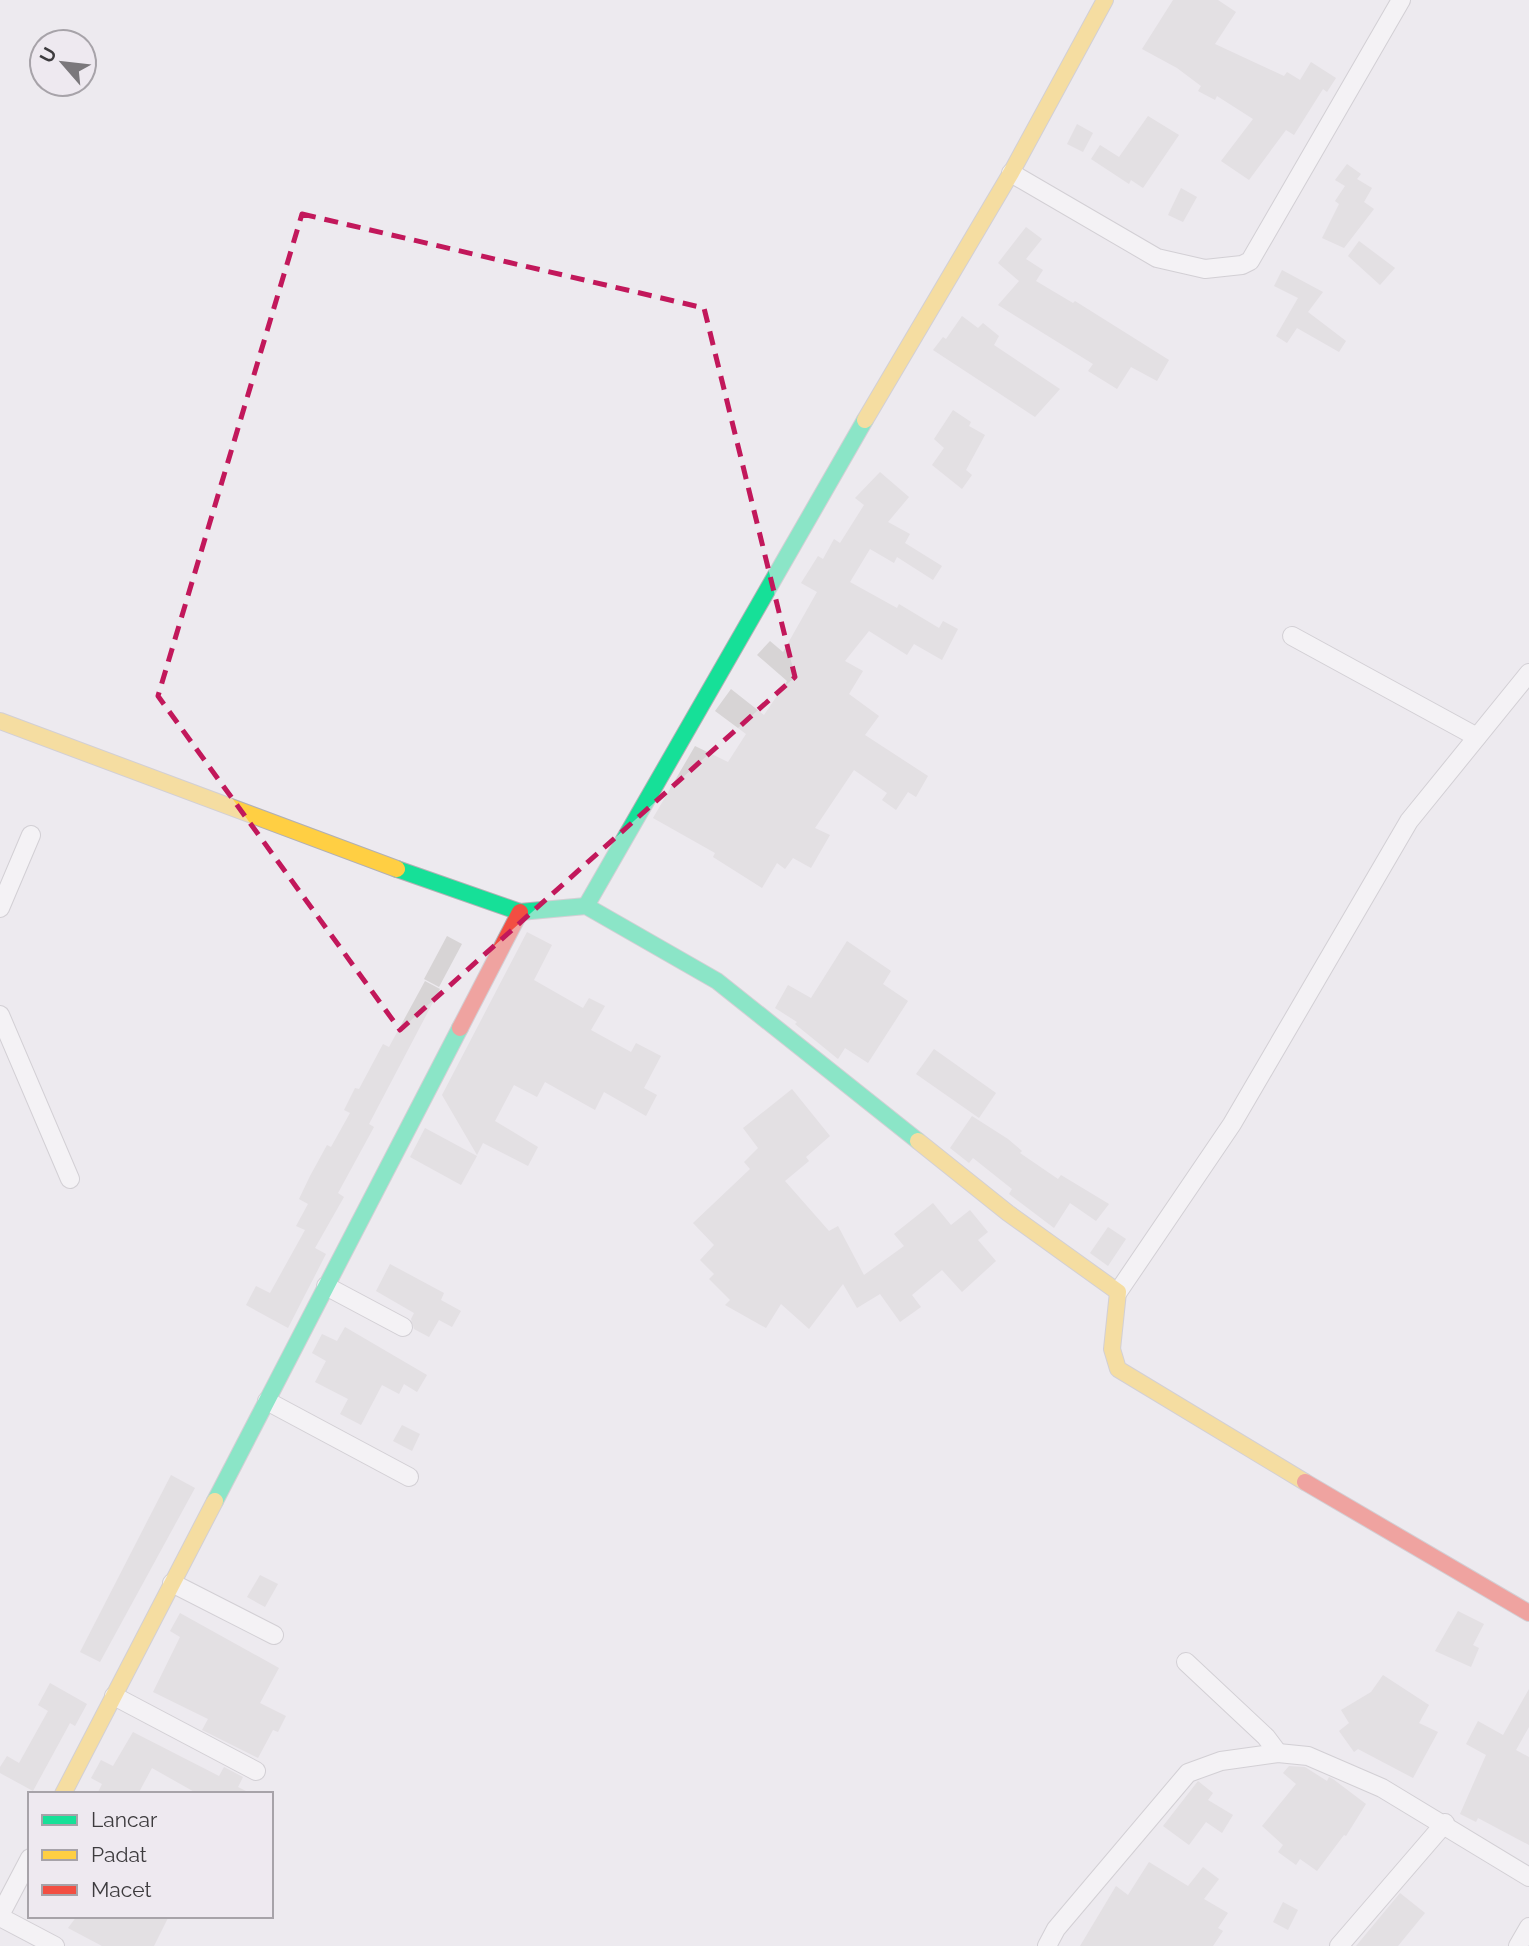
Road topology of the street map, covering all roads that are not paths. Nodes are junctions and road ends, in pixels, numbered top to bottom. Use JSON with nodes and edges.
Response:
{"nodes":[{"id":1,"x":1105,"y":0,"type":"edge"},
{"id":2,"x":1401,"y":0,"type":"edge"},
{"id":3,"x":1011,"y":173,"type":"junction"},
{"id":4,"x":1292,"y":635,"type":"dead end"},
{"id":5,"x":1529,"y":673,"type":"edge"},
{"id":6,"x":0,"y":721,"type":"edge"},
{"id":7,"x":1477,"y":737,"type":"junction"},
{"id":8,"x":31,"y":835,"type":"dead end"},
{"id":9,"x":586,"y":906,"type":"junction"},
{"id":10,"x":0,"y":908,"type":"edge"},
{"id":11,"x":520,"y":912,"type":"junction"},
{"id":12,"x":0,"y":1015,"type":"edge"},
{"id":13,"x":70,"y":1179,"type":"dead end"},
{"id":14,"x":326,"y":1286,"type":"junction"},
{"id":15,"x":1118,"y":1292,"type":"junction"},
{"id":16,"x":403,"y":1327,"type":"dead end"},
{"id":17,"x":267,"y":1401,"type":"junction"},
{"id":18,"x":409,"y":1477,"type":"dead end"},
{"id":19,"x":172,"y":1583,"type":"junction"},
{"id":20,"x":1529,"y":1613,"type":"edge"},
{"id":21,"x":274,"y":1634,"type":"dead end"},
{"id":22,"x":1186,"y":1662,"type":"dead end"},
{"id":23,"x":114,"y":1696,"type":"junction"},
{"id":24,"x":1278,"y":1753,"type":"junction"},
{"id":25,"x":256,"y":1770,"type":"dead end"},
{"id":26,"x":64,"y":1792,"type":"edge"},
{"id":27,"x":1445,"y":1824,"type":"junction"},
{"id":28,"x":28,"y":1862,"type":"edge"},
{"id":29,"x":1529,"y":1877,"type":"edge"},
{"id":30,"x":0,"y":1916,"type":"edge"},
{"id":31,"x":1529,"y":1927,"type":"edge"},
{"id":32,"x":55,"y":1946,"type":"edge"},
{"id":33,"x":1047,"y":1946,"type":"edge"},
{"id":34,"x":1339,"y":1946,"type":"edge"},
{"id":35,"x":1517,"y":1946,"type":"edge"}],
"edges":[{"from":1,"to":3,"type":"street"},
{"from":2,"to":3,"type":"street"},
{"from":3,"to":9,"type":"street"},
{"from":4,"to":7,"type":"street"},
{"from":5,"to":7,"type":"street"},
{"from":6,"to":11,"type":"street"},
{"from":7,"to":15,"type":"street"},
{"from":8,"to":10,"type":"street"},
{"from":9,"to":11,"type":"street"},
{"from":9,"to":15,"type":"street"},
{"from":11,"to":14,"type":"street"},
{"from":12,"to":13,"type":"street"},
{"from":14,"to":16,"type":"street"},
{"from":14,"to":17,"type":"street"},
{"from":15,"to":20,"type":"street"},
{"from":17,"to":18,"type":"street"},
{"from":17,"to":19,"type":"street"},
{"from":19,"to":21,"type":"street"},
{"from":19,"to":23,"type":"street"},
{"from":22,"to":24,"type":"street"},
{"from":23,"to":25,"type":"street"},
{"from":23,"to":26,"type":"street"},
{"from":24,"to":27,"type":"street"},
{"from":24,"to":33,"type":"street"},
{"from":27,"to":29,"type":"street"},
{"from":27,"to":34,"type":"street"},
{"from":28,"to":30,"type":"street"},
{"from":30,"to":32,"type":"street"},
{"from":31,"to":35,"type":"street"}]}
